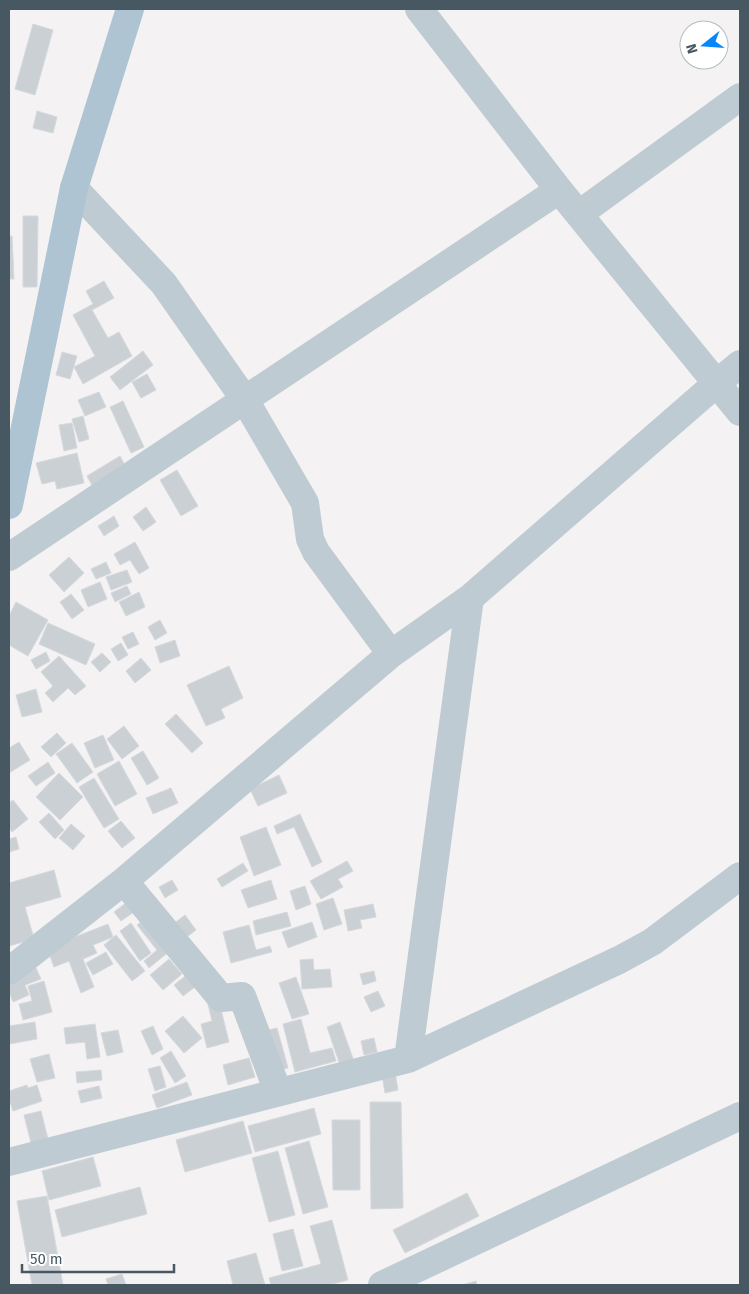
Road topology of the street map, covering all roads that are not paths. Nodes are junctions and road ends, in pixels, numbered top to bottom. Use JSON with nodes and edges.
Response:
{"nodes":[{"id":1,"x":130,"y":9,"type":"edge"},
{"id":2,"x":419,"y":9,"type":"edge"},
{"id":3,"x":740,"y":97,"type":"edge"},
{"id":4,"x":74,"y":188,"type":"junction"},
{"id":5,"x":560,"y":190,"type":"junction"},
{"id":6,"x":579,"y":214,"type":"junction"},
{"id":7,"x":740,"y":364,"type":"edge"},
{"id":8,"x":716,"y":383,"type":"junction"},
{"id":9,"x":244,"y":400,"type":"junction"},
{"id":10,"x":740,"y":412,"type":"edge"},
{"id":11,"x":9,"y":505,"type":"edge"},
{"id":12,"x":9,"y":557,"type":"edge"},
{"id":13,"x":470,"y":598,"type":"junction"},
{"id":14,"x":391,"y":654,"type":"junction"},
{"id":15,"x":740,"y":876,"type":"edge"},
{"id":16,"x":124,"y":881,"type":"junction"},
{"id":17,"x":9,"y":971,"type":"edge"},
{"id":18,"x":408,"y":1059,"type":"junction"},
{"id":19,"x":278,"y":1092,"type":"junction"},
{"id":20,"x":740,"y":1116,"type":"edge"},
{"id":21,"x":9,"y":1162,"type":"edge"},
{"id":22,"x":382,"y":1285,"type":"edge"}],
"edges":[{"from":1,"to":4,"type":"main road"},
{"from":2,"to":5,"type":"street"},
{"from":3,"to":6,"type":"street"},
{"from":4,"to":9,"type":"street"},
{"from":4,"to":11,"type":"main road"},
{"from":5,"to":6,"type":"street"},
{"from":5,"to":9,"type":"street"},
{"from":6,"to":8,"type":"street"},
{"from":7,"to":8,"type":"street"},
{"from":8,"to":10,"type":"street"},
{"from":8,"to":13,"type":"street"},
{"from":9,"to":12,"type":"street"},
{"from":9,"to":14,"type":"street"},
{"from":13,"to":14,"type":"street"},
{"from":13,"to":18,"type":"street"},
{"from":14,"to":16,"type":"street"},
{"from":15,"to":18,"type":"street"},
{"from":16,"to":17,"type":"street"},
{"from":16,"to":19,"type":"street"},
{"from":18,"to":19,"type":"street"},
{"from":19,"to":21,"type":"street"},
{"from":20,"to":22,"type":"street"}]}
